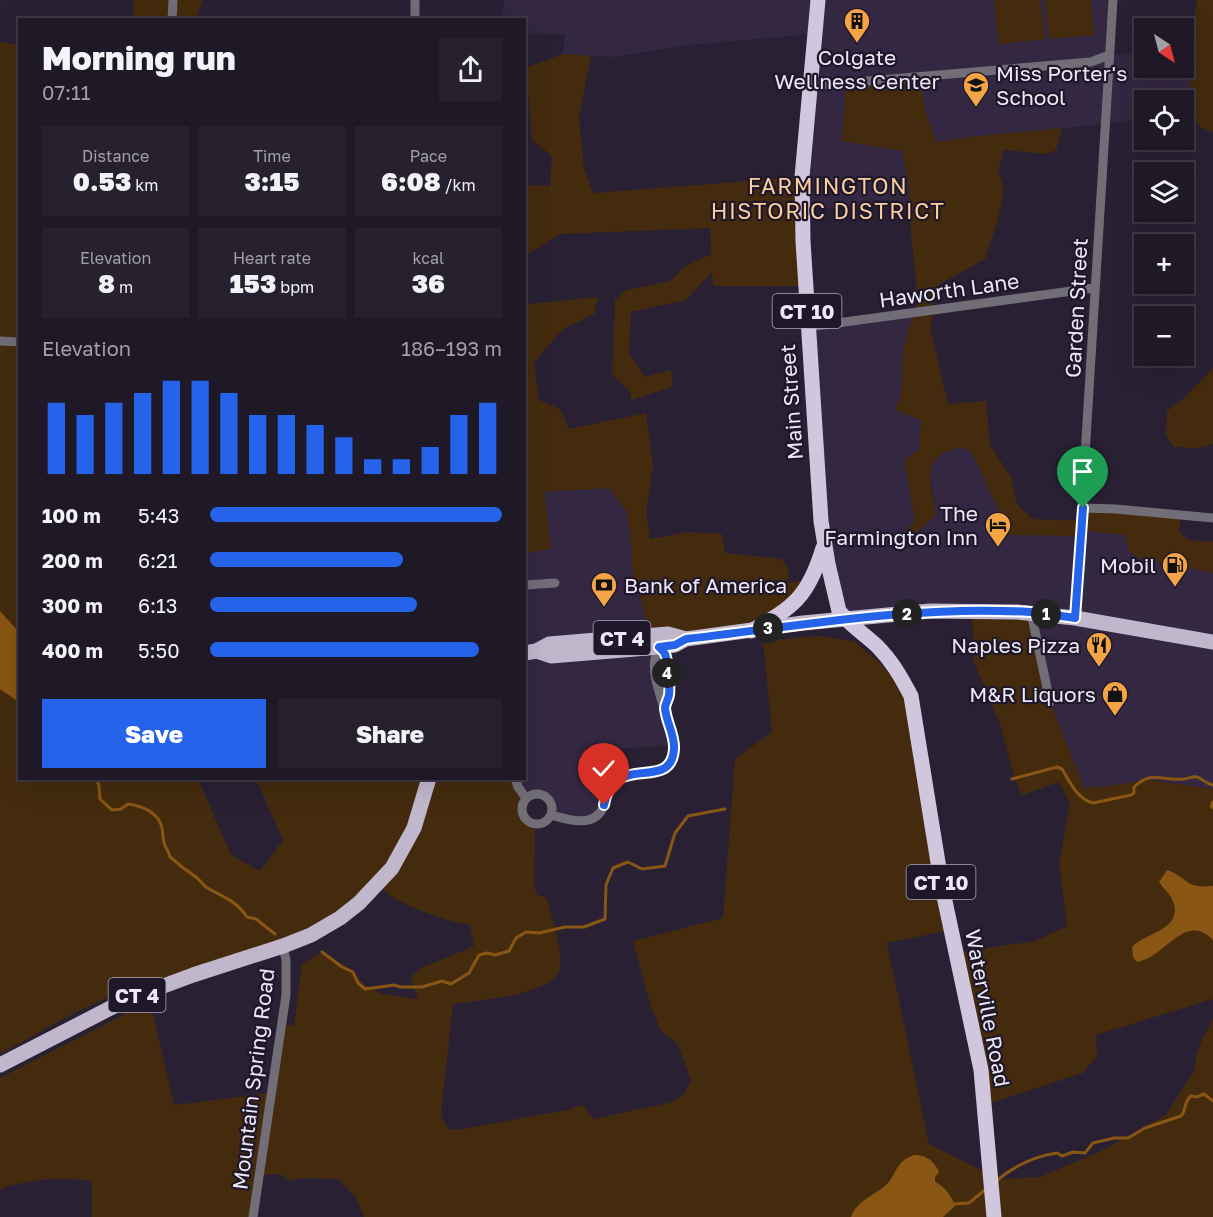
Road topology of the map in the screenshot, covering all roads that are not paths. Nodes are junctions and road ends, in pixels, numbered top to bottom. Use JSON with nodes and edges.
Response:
{"nodes":[{"id":1,"x":173,"y":0,"type":"edge"},
{"id":2,"x":415,"y":0,"type":"edge"},
{"id":3,"x":818,"y":0,"type":"edge"},
{"id":4,"x":1113,"y":0,"type":"edge"},
{"id":5,"x":172,"y":18,"type":"edge"},
{"id":6,"x":415,"y":18,"type":"edge"},
{"id":7,"x":1109,"y":55,"type":"junction"},
{"id":8,"x":1091,"y":62,"type":"junction"},
{"id":9,"x":1108,"y":73,"type":"junction"},
{"id":10,"x":809,"y":86,"type":"junction"},
{"id":11,"x":1094,"y":288,"type":"junction"},
{"id":12,"x":808,"y":327,"type":"junction"},
{"id":13,"x":0,"y":341,"type":"edge"},
{"id":14,"x":18,"y":342,"type":"edge"},
{"id":15,"x":1083,"y":508,"type":"junction"},
{"id":16,"x":1213,"y":518,"type":"edge"},
{"id":17,"x":824,"y":546,"type":"junction"},
{"id":18,"x":555,"y":583,"type":"dead end"},
{"id":19,"x":526,"y":585,"type":"edge"},
{"id":20,"x":1031,"y":612,"type":"junction"},
{"id":21,"x":1075,"y":618,"type":"junction"},
{"id":22,"x":845,"y":619,"type":"junction"},
{"id":23,"x":752,"y":631,"type":"junction"},
{"id":24,"x":686,"y":639,"type":"junction"},
{"id":25,"x":1213,"y":642,"type":"edge"},
{"id":26,"x":659,"y":647,"type":"junction"},
{"id":27,"x":531,"y":652,"type":"edge"},
{"id":28,"x":1050,"y":702,"type":"dead end"},
{"id":29,"x":428,"y":780,"type":"edge"},
{"id":30,"x":516,"y":780,"type":"edge"},
{"id":31,"x":526,"y":798,"type":"junction"},
{"id":32,"x":551,"y":815,"type":"junction"},
{"id":33,"x":283,"y":946,"type":"junction"},
{"id":34,"x":0,"y":1065,"type":"edge"},
{"id":35,"x":253,"y":1217,"type":"edge"},
{"id":36,"x":994,"y":1217,"type":"edge"}],
"edges":[{"from":1,"to":5,"type":"street"},
{"from":2,"to":6,"type":"street"},
{"from":3,"to":10,"type":"highway","name":"Main Street","number":"CT 10"},
{"from":4,"to":7,"type":"street","name":"Garden Street"},
{"from":7,"to":8,"type":"street"},
{"from":7,"to":9,"type":"street","name":"Garden Street"},
{"from":8,"to":9,"type":"street"},
{"from":8,"to":10,"type":"street"},
{"from":9,"to":11,"type":"street","name":"Garden Street"},
{"from":10,"to":12,"type":"highway","name":"Main Street","number":"CT 10"},
{"from":11,"to":12,"type":"street","name":"Haworth Lane"},
{"from":11,"to":15,"type":"street","name":"Garden Street"},
{"from":12,"to":17,"type":"highway","name":"Main Street","number":"CT 10"},
{"from":13,"to":14,"type":"street"},
{"from":15,"to":16,"type":"street"},
{"from":15,"to":21,"type":"street","name":"Garden Street"},
{"from":17,"to":22,"type":"highway","name":"Main Street","number":"CT 10"},
{"from":17,"to":23,"type":"highway"},
{"from":18,"to":19,"type":"street"},
{"from":20,"to":21,"type":"main road","number":"CT 4"},
{"from":20,"to":22,"type":"main road","number":"CT 4"},
{"from":20,"to":28,"type":"street"},
{"from":21,"to":25,"type":"main road","number":"CT 4"},
{"from":22,"to":23,"type":"main road","number":"CT 4"},
{"from":22,"to":36,"type":"highway","name":"Waterville Road","number":"CT 10"},
{"from":23,"to":24,"type":"main road","number":"CT 4"},
{"from":24,"to":26,"type":"main road","number":"CT 4"},
{"from":24,"to":27,"type":"main road","number":"CT 4"},
{"from":26,"to":27,"type":"main road","number":"CT 4"},
{"from":26,"to":32,"type":"street"},
{"from":29,"to":33,"type":"main road","number":"CT 4"},
{"from":30,"to":31,"type":"street"},
{"from":31,"to":32,"type":"street"},
{"from":31,"to":32,"type":"street"},
{"from":33,"to":34,"type":"main road","number":"CT 4"},
{"from":33,"to":35,"type":"street","name":"Mountain Spring Road"}]}
